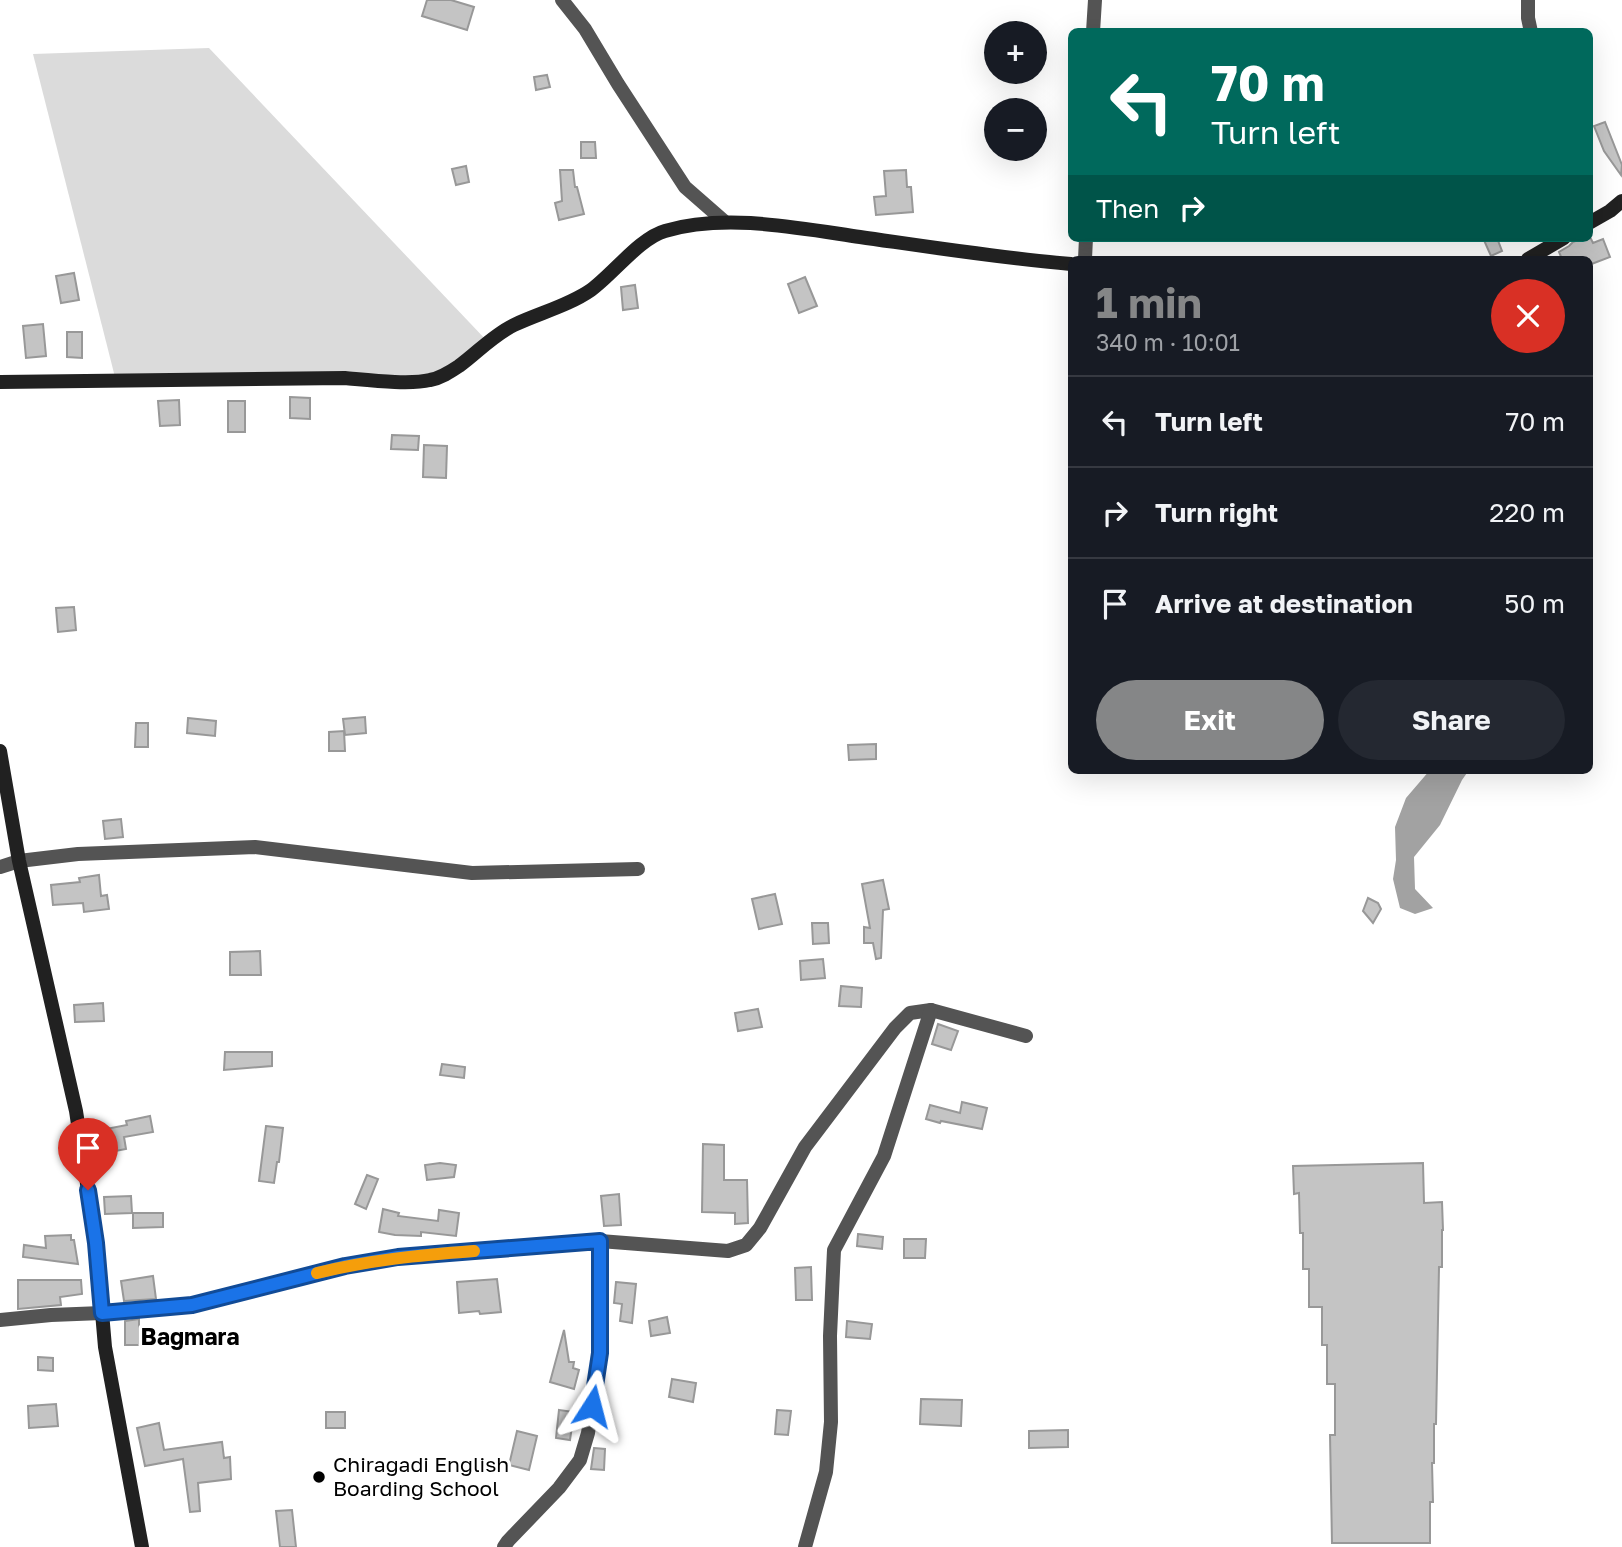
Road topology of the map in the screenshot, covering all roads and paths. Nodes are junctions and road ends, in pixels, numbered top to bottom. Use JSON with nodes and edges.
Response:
{"nodes":[{"id":1,"x":562,"y":0,"type":"edge"},
{"id":2,"x":578,"y":0,"type":"edge"},
{"id":3,"x":1095,"y":0,"type":"edge"},
{"id":4,"x":1528,"y":0,"type":"edge"},
{"id":5,"x":1093,"y":28,"type":"edge"},
{"id":6,"x":1530,"y":28,"type":"edge"},
{"id":7,"x":585,"y":29,"type":"junction"},
{"id":8,"x":1622,"y":201,"type":"edge"},
{"id":9,"x":1593,"y":220,"type":"edge"},
{"id":10,"x":725,"y":222,"type":"junction"},
{"id":11,"x":1557,"y":242,"type":"edge"},
{"id":12,"x":1533,"y":256,"type":"edge"},
{"id":13,"x":1068,"y":264,"type":"edge"},
{"id":14,"x":0,"y":382,"type":"edge"},
{"id":15,"x":0,"y":751,"type":"edge"},
{"id":16,"x":19,"y":861,"type":"junction"},
{"id":17,"x":0,"y":867,"type":"edge"},
{"id":18,"x":638,"y":869,"type":"dead end"},
{"id":19,"x":931,"y":1010,"type":"junction"},
{"id":20,"x":1026,"y":1036,"type":"dead end"},
{"id":21,"x":600,"y":1241,"type":"junction"},
{"id":22,"x":102,"y":1313,"type":"junction"},
{"id":23,"x":0,"y":1320,"type":"edge"},
{"id":24,"x":142,"y":1547,"type":"edge"},
{"id":25,"x":504,"y":1547,"type":"edge"},
{"id":26,"x":805,"y":1547,"type":"edge"}],
"edges":[{"from":1,"to":7,"type":"street"},
{"from":2,"to":7,"type":"street"},
{"from":3,"to":5,"type":"street"},
{"from":4,"to":6,"type":"street"},
{"from":7,"to":10,"type":"street"},
{"from":8,"to":9,"type":"main road"},
{"from":10,"to":13,"type":"main road"},
{"from":10,"to":14,"type":"main road"},
{"from":11,"to":12,"type":"main road"},
{"from":15,"to":16,"type":"main road"},
{"from":16,"to":17,"type":"street"},
{"from":16,"to":18,"type":"street"},
{"from":16,"to":22,"type":"main road"},
{"from":19,"to":20,"type":"street"},
{"from":19,"to":21,"type":"street"},
{"from":19,"to":26,"type":"street"},
{"from":21,"to":22,"type":"street"},
{"from":21,"to":25,"type":"street"},
{"from":22,"to":23,"type":"street"},
{"from":22,"to":24,"type":"main road"}]}
